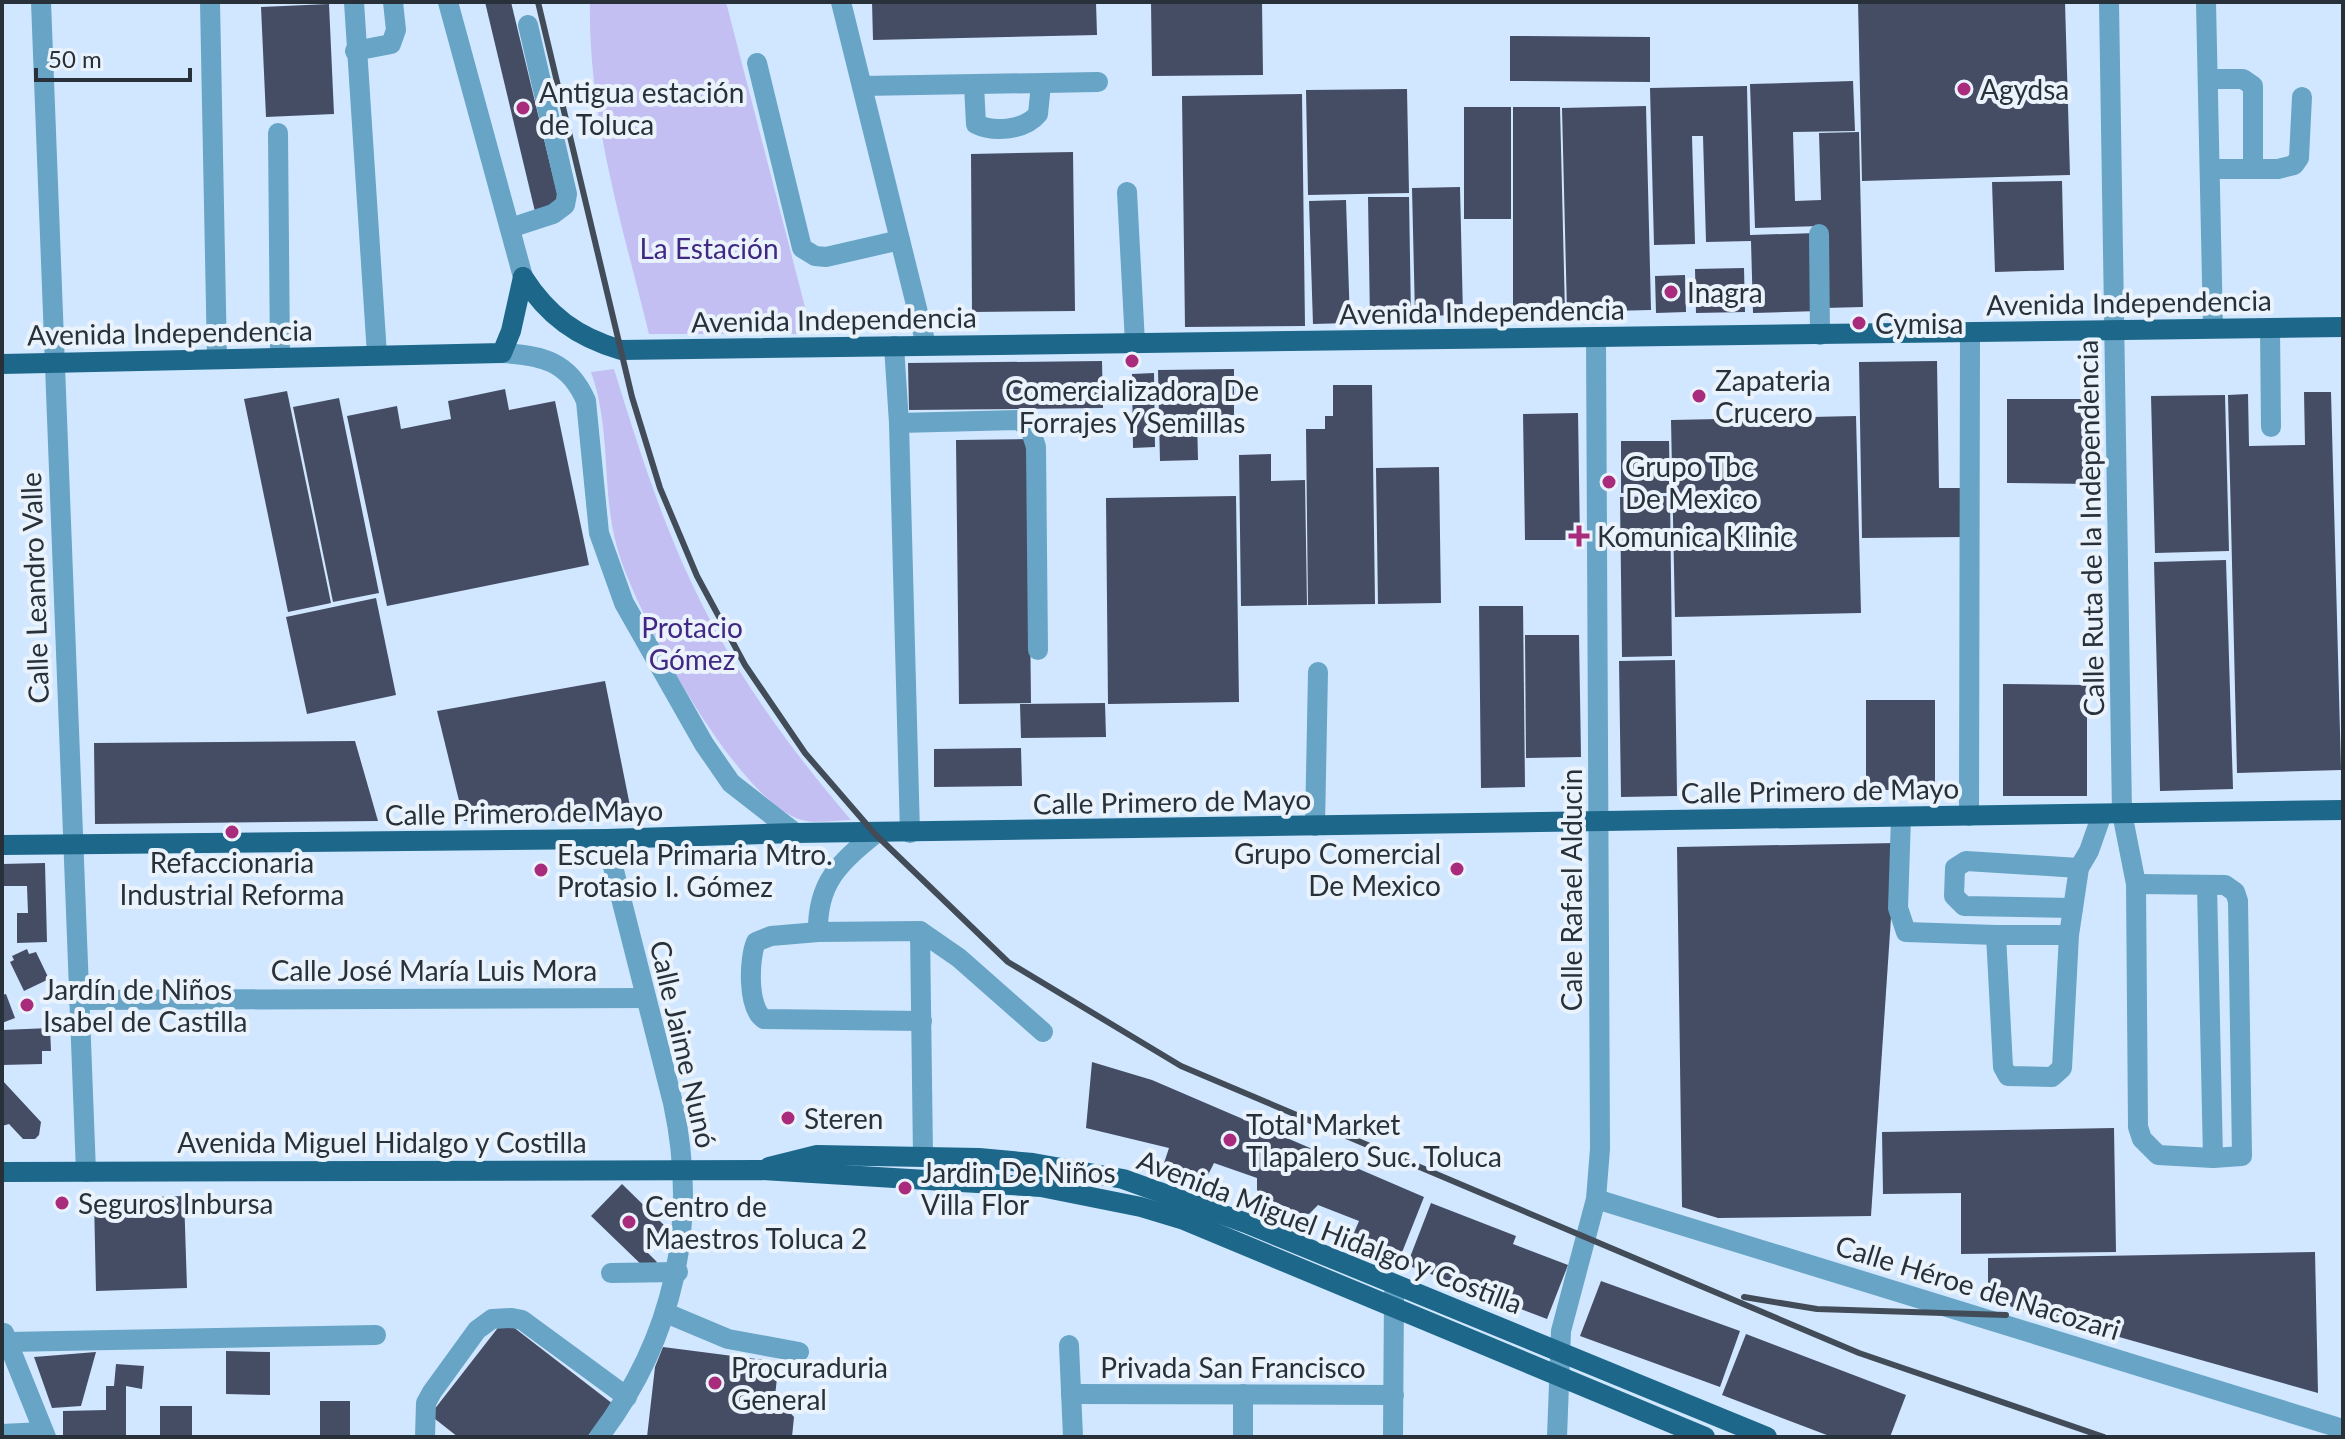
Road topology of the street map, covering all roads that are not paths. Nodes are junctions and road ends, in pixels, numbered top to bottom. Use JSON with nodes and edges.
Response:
{"nodes":[{"id":1,"x":41,"y":2,"type":"edge"},
{"id":2,"x":210,"y":2,"type":"edge"},
{"id":3,"x":354,"y":2,"type":"edge"},
{"id":4,"x":393,"y":2,"type":"edge"},
{"id":5,"x":448,"y":2,"type":"edge"},
{"id":6,"x":841,"y":2,"type":"edge"},
{"id":7,"x":2109,"y":2,"type":"edge"},
{"id":8,"x":2206,"y":2,"type":"edge"},
{"id":9,"x":528,"y":25,"type":"dead end"},
{"id":10,"x":355,"y":51,"type":"junction"},
{"id":11,"x":757,"y":63,"type":"dead end"},
{"id":12,"x":2208,"y":79,"type":"junction"},
{"id":13,"x":1098,"y":82,"type":"dead end"},
{"id":14,"x":1041,"y":84,"type":"junction"},
{"id":15,"x":974,"y":85,"type":"junction"},
{"id":16,"x":862,"y":86,"type":"junction"},
{"id":17,"x":2302,"y":97,"type":"dead end"},
{"id":18,"x":278,"y":133,"type":"dead end"},
{"id":19,"x":2210,"y":169,"type":"junction"},
{"id":20,"x":2253,"y":169,"type":"junction"},
{"id":21,"x":1127,"y":192,"type":"dead end"},
{"id":22,"x":510,"y":228,"type":"junction"},
{"id":23,"x":1819,"y":234,"type":"dead end"},
{"id":24,"x":900,"y":240,"type":"junction"},
{"id":25,"x":523,"y":277,"type":"junction"},
{"id":26,"x":2343,"y":327,"type":"edge"},
{"id":27,"x":2213,"y":328,"type":"junction"},
{"id":28,"x":2270,"y":328,"type":"junction"},
{"id":29,"x":2115,"y":329,"type":"junction"},
{"id":30,"x":1970,"y":333,"type":"junction"},
{"id":31,"x":1820,"y":335,"type":"junction"},
{"id":32,"x":1596,"y":337,"type":"junction"},
{"id":33,"x":1135,"y":343,"type":"junction"},
{"id":34,"x":926,"y":345,"type":"junction"},
{"id":35,"x":894,"y":346,"type":"junction"},
{"id":36,"x":502,"y":353,"type":"junction"},
{"id":37,"x":377,"y":355,"type":"junction"},
{"id":38,"x":280,"y":357,"type":"junction"},
{"id":39,"x":217,"y":358,"type":"junction"},
{"id":40,"x":54,"y":362,"type":"junction"},
{"id":41,"x":2,"y":364,"type":"edge"},
{"id":42,"x":899,"y":423,"type":"junction"},
{"id":43,"x":2271,"y":427,"type":"dead end"},
{"id":44,"x":1038,"y":650,"type":"dead end"},
{"id":45,"x":1318,"y":672,"type":"dead end"},
{"id":46,"x":2343,"y":810,"type":"edge"},
{"id":47,"x":2112,"y":814,"type":"junction"},
{"id":48,"x":1969,"y":816,"type":"junction"},
{"id":49,"x":1901,"y":817,"type":"junction"},
{"id":50,"x":1598,"y":822,"type":"junction"},
{"id":51,"x":1315,"y":826,"type":"junction"},
{"id":52,"x":795,"y":833,"type":"junction"},
{"id":53,"x":910,"y":833,"type":"junction"},
{"id":54,"x":875,"y":834,"type":"junction"},
{"id":55,"x":606,"y":839,"type":"junction"},
{"id":56,"x":2,"y":845,"type":"edge"},
{"id":57,"x":71,"y":845,"type":"junction"},
{"id":58,"x":2079,"y":868,"type":"junction"},
{"id":59,"x":2136,"y":884,"type":"junction"},
{"id":60,"x":2207,"y":885,"type":"junction"},
{"id":61,"x":2073,"y":908,"type":"junction"},
{"id":62,"x":920,"y":931,"type":"junction"},
{"id":63,"x":818,"y":932,"type":"junction"},
{"id":64,"x":1996,"y":935,"type":"junction"},
{"id":65,"x":2069,"y":935,"type":"junction"},
{"id":66,"x":646,"y":998,"type":"junction"},
{"id":67,"x":78,"y":1000,"type":"junction"},
{"id":68,"x":922,"y":1021,"type":"junction"},
{"id":69,"x":1043,"y":1032,"type":"dead end"},
{"id":70,"x":923,"y":1156,"type":"junction"},
{"id":71,"x":2213,"y":1158,"type":"junction"},
{"id":72,"x":684,"y":1169,"type":"junction"},
{"id":73,"x":761,"y":1170,"type":"junction"},
{"id":74,"x":2,"y":1172,"type":"edge"},
{"id":75,"x":86,"y":1172,"type":"junction"},
{"id":76,"x":1596,"y":1199,"type":"junction"},
{"id":77,"x":678,"y":1272,"type":"junction"},
{"id":78,"x":611,"y":1273,"type":"dead end"},
{"id":79,"x":1392,"y":1281,"type":"junction"},
{"id":80,"x":1395,"y":1306,"type":"junction"},
{"id":81,"x":666,"y":1313,"type":"junction"},
{"id":82,"x":376,"y":1335,"type":"dead end"},
{"id":83,"x":5,"y":1336,"type":"edge"},
{"id":84,"x":1069,"y":1345,"type":"dead end"},
{"id":85,"x":1559,"y":1350,"type":"junction"},
{"id":86,"x":799,"y":1352,"type":"dead end"},
{"id":87,"x":1557,"y":1376,"type":"junction"},
{"id":88,"x":1071,"y":1394,"type":"junction"},
{"id":89,"x":1243,"y":1394,"type":"junction"},
{"id":90,"x":1394,"y":1395,"type":"junction"},
{"id":91,"x":627,"y":1397,"type":"junction"},
{"id":92,"x":1687,"y":1404,"type":"junction"},
{"id":93,"x":1678,"y":1426,"type":"junction"},
{"id":94,"x":2343,"y":1429,"type":"edge"},
{"id":95,"x":2,"y":1434,"type":"edge"},
{"id":96,"x":44,"y":1434,"type":"edge"},
{"id":97,"x":425,"y":1437,"type":"edge"},
{"id":98,"x":599,"y":1437,"type":"edge"},
{"id":99,"x":1073,"y":1437,"type":"edge"},
{"id":100,"x":1243,"y":1437,"type":"edge"},
{"id":101,"x":1393,"y":1437,"type":"edge"},
{"id":102,"x":1557,"y":1437,"type":"edge"},
{"id":103,"x":1705,"y":1437,"type":"edge"},
{"id":104,"x":1767,"y":1437,"type":"edge"}],
"edges":[{"from":1,"to":40,"type":"street","name":"Calle Leandro Valle"},
{"from":2,"to":39,"type":"street"},
{"from":3,"to":10,"type":"street"},
{"from":4,"to":10,"type":"street"},
{"from":5,"to":22,"type":"street"},
{"from":6,"to":16,"type":"street"},
{"from":7,"to":29,"type":"street","name":"Calle Ruta de la Independencia"},
{"from":8,"to":12,"type":"street"},
{"from":9,"to":22,"type":"street"},
{"from":10,"to":37,"type":"street"},
{"from":11,"to":24,"type":"street"},
{"from":12,"to":19,"type":"street"},
{"from":12,"to":20,"type":"street"},
{"from":13,"to":14,"type":"street"},
{"from":14,"to":15,"type":"street"},
{"from":14,"to":15,"type":"street"},
{"from":15,"to":16,"type":"street"},
{"from":16,"to":24,"type":"street"},
{"from":17,"to":20,"type":"street"},
{"from":18,"to":38,"type":"street"},
{"from":19,"to":20,"type":"street"},
{"from":19,"to":27,"type":"street"},
{"from":21,"to":33,"type":"street"},
{"from":22,"to":25,"type":"street"},
{"from":23,"to":31,"type":"street"},
{"from":24,"to":34,"type":"street"},
{"from":25,"to":35,"type":"main road","name":"Avenida Independencia"},
{"from":25,"to":36,"type":"main road"},
{"from":26,"to":28,"type":"main road","name":"Avenida Independencia"},
{"from":27,"to":28,"type":"main road","name":"Avenida Independencia"},
{"from":27,"to":29,"type":"main road","name":"Avenida Independencia"},
{"from":28,"to":43,"type":"street"},
{"from":29,"to":30,"type":"main road","name":"Avenida Independencia"},
{"from":29,"to":47,"type":"street","name":"Calle Ruta de la Independencia"},
{"from":30,"to":31,"type":"main road","name":"Avenida Independencia"},
{"from":30,"to":48,"type":"street"},
{"from":31,"to":32,"type":"main road","name":"Avenida Independencia"},
{"from":32,"to":33,"type":"main road","name":"Avenida Independencia"},
{"from":32,"to":50,"type":"street","name":"Calle Rafael Alducin"},
{"from":33,"to":34,"type":"main road","name":"Avenida Independencia"},
{"from":34,"to":35,"type":"main road","name":"Avenida Independencia"},
{"from":35,"to":42,"type":"street"},
{"from":36,"to":37,"type":"main road","name":"Avenida Independencia"},
{"from":36,"to":52,"type":"street","name":"Avenida Independencia"},
{"from":37,"to":38,"type":"main road","name":"Avenida Independencia"},
{"from":38,"to":39,"type":"main road","name":"Avenida Independencia"},
{"from":39,"to":40,"type":"main road","name":"Avenida Independencia"},
{"from":40,"to":41,"type":"main road","name":"Avenida Independencia"},
{"from":40,"to":57,"type":"street","name":"Calle Leandro Valle"},
{"from":42,"to":44,"type":"street"},
{"from":42,"to":53,"type":"street"},
{"from":45,"to":51,"type":"street"},
{"from":46,"to":47,"type":"main road","name":"Calle Primero de Mayo"},
{"from":47,"to":48,"type":"main road","name":"Calle Primero de Mayo"},
{"from":47,"to":58,"type":"street"},
{"from":47,"to":59,"type":"street"},
{"from":48,"to":49,"type":"main road","name":"Calle Primero de Mayo"},
{"from":49,"to":50,"type":"main road","name":"Calle Primero de Mayo"},
{"from":49,"to":64,"type":"street"},
{"from":50,"to":51,"type":"main road","name":"Calle Primero de Mayo"},
{"from":50,"to":76,"type":"street","name":"Calle Rafael Alducin"},
{"from":51,"to":53,"type":"main road","name":"Calle Primero de Mayo"},
{"from":52,"to":54,"type":"main road","name":"Calle Primero de Mayo"},
{"from":52,"to":55,"type":"main road","name":"Calle Primero de Mayo"},
{"from":53,"to":54,"type":"main road","name":"Calle Primero de Mayo"},
{"from":54,"to":63,"type":"street"},
{"from":55,"to":57,"type":"main road","name":"Calle Primero de Mayo"},
{"from":55,"to":66,"type":"street","name":"Calle Jaime Nunó"},
{"from":56,"to":57,"type":"main road","name":"Calle Primero de Mayo"},
{"from":57,"to":67,"type":"street","name":"Calle Leandro Valle"},
{"from":58,"to":61,"type":"street"},
{"from":58,"to":61,"type":"street"},
{"from":59,"to":60,"type":"street"},
{"from":59,"to":71,"type":"street"},
{"from":60,"to":71,"type":"street"},
{"from":60,"to":71,"type":"street"},
{"from":61,"to":65,"type":"street"},
{"from":62,"to":63,"type":"street"},
{"from":62,"to":68,"type":"street"},
{"from":62,"to":69,"type":"street"},
{"from":63,"to":68,"type":"street"},
{"from":64,"to":65,"type":"street"},
{"from":64,"to":65,"type":"street"},
{"from":66,"to":67,"type":"street","name":"Calle José María Luis Mora"},
{"from":66,"to":72,"type":"street","name":"Calle Jaime Nunó"},
{"from":67,"to":75,"type":"street","name":"Calle Leandro Valle"},
{"from":68,"to":70,"type":"street"},
{"from":70,"to":73,"type":"main road","name":"Avenida Miguel Hidalgo y Costilla"},
{"from":70,"to":79,"type":"main road","name":"Avenida Miguel Hidalgo y Costilla"},
{"from":72,"to":73,"type":"main road","name":"Avenida Miguel Hidalgo y Costilla"},
{"from":72,"to":75,"type":"main road","name":"Avenida Miguel Hidalgo y Costilla"},
{"from":72,"to":77,"type":"street","name":"Calle Jaime Nunó"},
{"from":73,"to":80,"type":"main road","name":"Avenida Miguel Hidalgo y Costilla"},
{"from":74,"to":75,"type":"main road","name":"Avenida Miguel Hidalgo y Costilla"},
{"from":76,"to":85,"type":"street","name":"Calle Rafael Alducin"},
{"from":76,"to":94,"type":"street","name":"Calle Héroe de Nacozari"},
{"from":77,"to":78,"type":"street"},
{"from":77,"to":81,"type":"street","name":"Calle Jaime Nunó"},
{"from":79,"to":80,"type":"street"},
{"from":79,"to":85,"type":"main road","name":"Avenida Miguel Hidalgo y Costilla"},
{"from":80,"to":87,"type":"main road","name":"Avenida Miguel Hidalgo y Costilla"},
{"from":80,"to":90,"type":"street"},
{"from":81,"to":86,"type":"street"},
{"from":81,"to":91,"type":"street","name":"Calle Jaime Nunó"},
{"from":82,"to":83,"type":"street"},
{"from":83,"to":96,"type":"street"},
{"from":84,"to":88,"type":"street"},
{"from":85,"to":87,"type":"street","name":"Calle Rafael Alducin"},
{"from":85,"to":92,"type":"main road","name":"Avenida Miguel Hidalgo y Costilla"},
{"from":87,"to":93,"type":"main road","name":"Avenida Miguel Hidalgo y Costilla"},
{"from":87,"to":102,"type":"street","name":"Calle Rafael Alducin"},
{"from":88,"to":89,"type":"street","name":"Privada San Francisco"},
{"from":88,"to":99,"type":"street"},
{"from":89,"to":90,"type":"street","name":"Privada San Francisco"},
{"from":89,"to":100,"type":"street"},
{"from":90,"to":101,"type":"street"},
{"from":91,"to":97,"type":"street"},
{"from":91,"to":98,"type":"street","name":"Calle Jaime Nunó"},
{"from":92,"to":93,"type":"main road"},
{"from":92,"to":104,"type":"main road","name":"Avenida Miguel Hidalgo y Costilla"},
{"from":93,"to":103,"type":"main road","name":"Avenida Miguel Hidalgo y Costilla"},
{"from":95,"to":96,"type":"street"}]}
